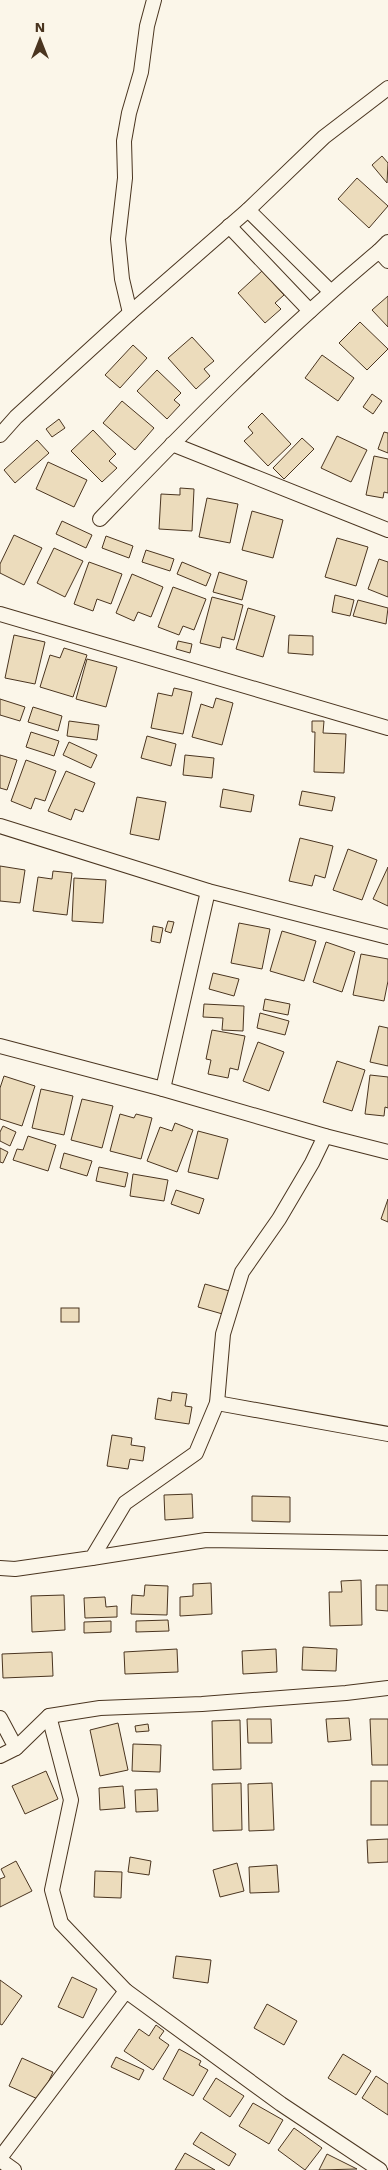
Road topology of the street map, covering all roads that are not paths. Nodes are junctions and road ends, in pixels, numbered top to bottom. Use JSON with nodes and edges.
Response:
{"nodes":[{"id":1,"x":154,"y":0,"type":"edge"},
{"id":2,"x":388,"y":88,"type":"edge"},
{"id":3,"x":248,"y":210,"type":"junction"},
{"id":4,"x":229,"y":226,"type":"junction"},
{"id":5,"x":385,"y":251,"type":"edge"},
{"id":6,"x":330,"y":291,"type":"junction"},
{"id":7,"x":310,"y":311,"type":"junction"},
{"id":8,"x":130,"y":313,"type":"junction"},
{"id":9,"x":0,"y":436,"type":"edge"},
{"id":10,"x":172,"y":444,"type":"junction"},
{"id":11,"x":100,"y":519,"type":"dead end"},
{"id":12,"x":388,"y":530,"type":"edge"},
{"id":13,"x":0,"y":614,"type":"edge"},
{"id":14,"x":388,"y":728,"type":"edge"},
{"id":15,"x":0,"y":826,"type":"edge"},
{"id":16,"x":208,"y":891,"type":"junction"},
{"id":17,"x":388,"y":937,"type":"edge"},
{"id":18,"x":0,"y":1046,"type":"edge"},
{"id":19,"x":163,"y":1088,"type":"junction"},
{"id":20,"x":325,"y":1136,"type":"junction"},
{"id":21,"x":388,"y":1152,"type":"edge"},
{"id":22,"x":217,"y":1403,"type":"junction"},
{"id":23,"x":388,"y":1434,"type":"edge"},
{"id":24,"x":388,"y":1543,"type":"edge"},
{"id":25,"x":92,"y":1558,"type":"junction"},
{"id":26,"x":0,"y":1568,"type":"edge"},
{"id":27,"x":388,"y":1688,"type":"edge"},
{"id":28,"x":49,"y":1716,"type":"junction"},
{"id":29,"x":0,"y":1718,"type":"edge"},
{"id":30,"x":16,"y":1748,"type":"junction"},
{"id":31,"x":0,"y":1756,"type":"edge"},
{"id":32,"x":126,"y":1991,"type":"junction"},
{"id":33,"x":0,"y":2159,"type":"edge"},
{"id":34,"x":14,"y":2170,"type":"edge"},
{"id":35,"x":380,"y":2170,"type":"edge"}],
"edges":[{"from":1,"to":8,"type":"street"},
{"from":2,"to":3,"type":"street"},
{"from":3,"to":4,"type":"street"},
{"from":3,"to":6,"type":"street"},
{"from":4,"to":7,"type":"street"},
{"from":4,"to":8,"type":"street"},
{"from":5,"to":6,"type":"street"},
{"from":6,"to":7,"type":"street"},
{"from":7,"to":10,"type":"street"},
{"from":8,"to":9,"type":"street"},
{"from":10,"to":11,"type":"street"},
{"from":10,"to":12,"type":"street"},
{"from":13,"to":14,"type":"street"},
{"from":15,"to":16,"type":"street"},
{"from":16,"to":17,"type":"street"},
{"from":16,"to":19,"type":"street"},
{"from":18,"to":19,"type":"street"},
{"from":19,"to":20,"type":"street"},
{"from":20,"to":21,"type":"street"},
{"from":20,"to":22,"type":"street"},
{"from":22,"to":23,"type":"street"},
{"from":22,"to":25,"type":"street"},
{"from":24,"to":25,"type":"street"},
{"from":25,"to":26,"type":"street"},
{"from":27,"to":28,"type":"street"},
{"from":28,"to":30,"type":"street"},
{"from":28,"to":32,"type":"street"},
{"from":29,"to":30,"type":"street"},
{"from":30,"to":31,"type":"street"},
{"from":32,"to":33,"type":"street"},
{"from":32,"to":35,"type":"street"},
{"from":33,"to":34,"type":"street"}]}
